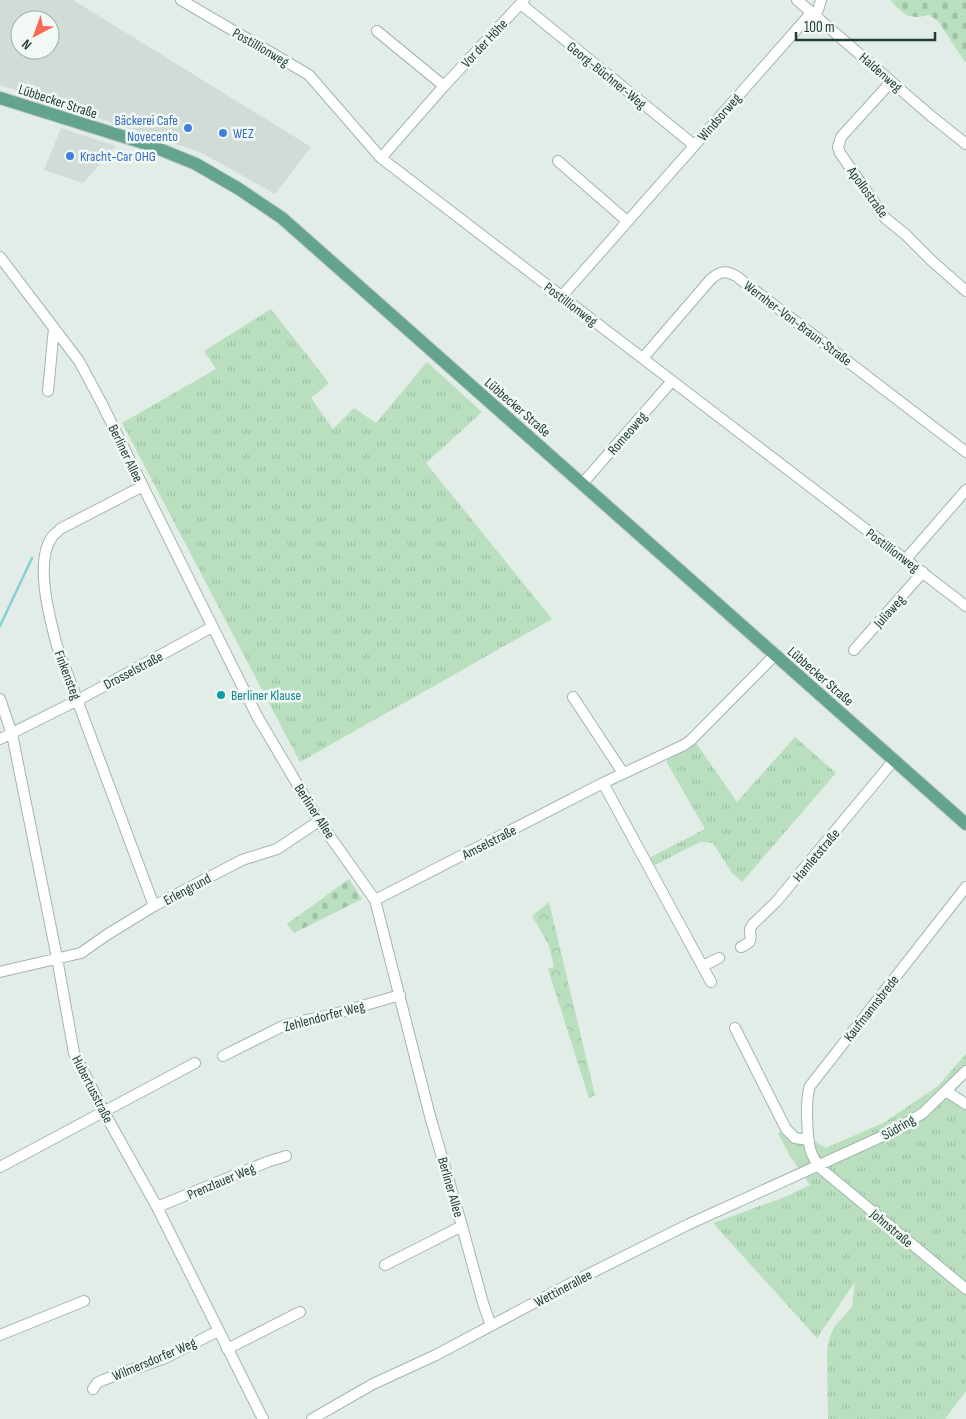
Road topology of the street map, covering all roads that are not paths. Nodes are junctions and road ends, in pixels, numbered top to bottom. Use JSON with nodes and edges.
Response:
{"nodes":[{"id":1,"x":181,"y":0,"type":"edge"},
{"id":2,"x":797,"y":0,"type":"edge"},
{"id":3,"x":821,"y":0,"type":"edge"},
{"id":4,"x":523,"y":2,"type":"edge"},
{"id":5,"x":813,"y":14,"type":"junction"},
{"id":6,"x":377,"y":31,"type":"dead end"},
{"id":7,"x":892,"y":82,"type":"junction"},
{"id":8,"x":444,"y":86,"type":"junction"},
{"id":9,"x":0,"y":98,"type":"edge"},
{"id":10,"x":966,"y":144,"type":"edge"},
{"id":11,"x":694,"y":145,"type":"junction"},
{"id":12,"x":381,"y":158,"type":"junction"},
{"id":13,"x":558,"y":160,"type":"dead end"},
{"id":14,"x":627,"y":221,"type":"junction"},
{"id":15,"x":0,"y":257,"type":"edge"},
{"id":16,"x":966,"y":291,"type":"edge"},
{"id":17,"x":561,"y":297,"type":"junction"},
{"id":18,"x":54,"y":328,"type":"junction"},
{"id":19,"x":643,"y":358,"type":"junction"},
{"id":20,"x":672,"y":381,"type":"junction"},
{"id":21,"x":48,"y":392,"type":"dead end"},
{"id":22,"x":966,"y":452,"type":"edge"},
{"id":23,"x":582,"y":484,"type":"junction"},
{"id":24,"x":143,"y":486,"type":"junction"},
{"id":25,"x":966,"y":490,"type":"edge"},
{"id":26,"x":906,"y":559,"type":"junction"},
{"id":27,"x":923,"y":572,"type":"junction"},
{"id":28,"x":966,"y":606,"type":"edge"},
{"id":29,"x":212,"y":627,"type":"junction"},
{"id":30,"x":854,"y":650,"type":"dead end"},
{"id":31,"x":775,"y":655,"type":"junction"},
{"id":32,"x":573,"y":697,"type":"dead end"},
{"id":33,"x":0,"y":699,"type":"edge"},
{"id":34,"x":78,"y":700,"type":"junction"},
{"id":35,"x":12,"y":734,"type":"junction"},
{"id":36,"x":0,"y":739,"type":"edge"},
{"id":37,"x":894,"y":760,"type":"junction"},
{"id":38,"x":623,"y":773,"type":"junction"},
{"id":39,"x":603,"y":783,"type":"junction"},
{"id":40,"x":319,"y":821,"type":"junction"},
{"id":41,"x":966,"y":824,"type":"edge"},
{"id":42,"x":966,"y":887,"type":"edge"},
{"id":43,"x":375,"y":900,"type":"junction"},
{"id":44,"x":154,"y":906,"type":"junction"},
{"id":45,"x":741,"y":947,"type":"dead end"},
{"id":46,"x":57,"y":958,"type":"junction"},
{"id":47,"x":719,"y":958,"type":"dead end"},
{"id":48,"x":703,"y":966,"type":"junction"},
{"id":49,"x":0,"y":972,"type":"edge"},
{"id":50,"x":711,"y":982,"type":"dead end"},
{"id":51,"x":400,"y":995,"type":"junction"},
{"id":52,"x":735,"y":1028,"type":"dead end"},
{"id":53,"x":223,"y":1056,"type":"dead end"},
{"id":54,"x":195,"y":1063,"type":"dead end"},
{"id":55,"x":966,"y":1071,"type":"edge"},
{"id":56,"x":946,"y":1091,"type":"junction"},
{"id":57,"x":966,"y":1104,"type":"edge"},
{"id":58,"x":104,"y":1112,"type":"junction"},
{"id":59,"x":809,"y":1140,"type":"junction"},
{"id":60,"x":286,"y":1156,"type":"dead end"},
{"id":61,"x":0,"y":1167,"type":"edge"},
{"id":62,"x":819,"y":1167,"type":"junction"},
{"id":63,"x":157,"y":1207,"type":"junction"},
{"id":64,"x":462,"y":1226,"type":"junction"},
{"id":65,"x":385,"y":1265,"type":"dead end"},
{"id":66,"x":966,"y":1289,"type":"edge"},
{"id":67,"x":84,"y":1301,"type":"dead end"},
{"id":68,"x":300,"y":1312,"type":"dead end"},
{"id":69,"x":491,"y":1326,"type":"junction"},
{"id":70,"x":218,"y":1331,"type":"junction"},
{"id":71,"x":0,"y":1335,"type":"edge"},
{"id":72,"x":227,"y":1348,"type":"junction"},
{"id":73,"x":93,"y":1389,"type":"dead end"},
{"id":74,"x":263,"y":1419,"type":"edge"},
{"id":75,"x":312,"y":1419,"type":"edge"}],
"edges":[{"from":1,"to":12,"type":"street","name":"Postillionweg"},
{"from":2,"to":5,"type":"street","name":"Haldenweg"},
{"from":3,"to":5,"type":"street","name":"Windsorweg"},
{"from":4,"to":8,"type":"street","name":"Vor der Höhe"},
{"from":4,"to":11,"type":"street","name":"Georg-Büchner-Weg"},
{"from":5,"to":7,"type":"street","name":"Haldenweg"},
{"from":5,"to":11,"type":"street","name":"Windsorweg"},
{"from":6,"to":8,"type":"street"},
{"from":7,"to":10,"type":"street","name":"Haldenweg"},
{"from":7,"to":16,"type":"street","name":"Apollostraße"},
{"from":8,"to":12,"type":"street","name":"Vor der Höhe"},
{"from":9,"to":23,"type":"main road","name":"Lübbecker Straße"},
{"from":11,"to":14,"type":"street","name":"Windsorweg"},
{"from":12,"to":17,"type":"street","name":"Postillionweg"},
{"from":13,"to":14,"type":"street"},
{"from":14,"to":17,"type":"street","name":"Windsorweg"},
{"from":15,"to":18,"type":"street","name":"Berliner Allee"},
{"from":17,"to":19,"type":"street","name":"Postillionweg"},
{"from":18,"to":21,"type":"street"},
{"from":18,"to":24,"type":"street","name":"Berliner Allee"},
{"from":19,"to":20,"type":"street","name":"Postillionweg"},
{"from":19,"to":22,"type":"street","name":"Wernher-Von-Braun-Straße"},
{"from":20,"to":23,"type":"street","name":"Romeoweg"},
{"from":20,"to":26,"type":"street","name":"Postillionweg"},
{"from":23,"to":31,"type":"main road","name":"Lübbecker Straße"},
{"from":24,"to":29,"type":"street","name":"Berliner Allee"},
{"from":24,"to":34,"type":"street","name":"Finkensteg"},
{"from":25,"to":26,"type":"street"},
{"from":26,"to":27,"type":"street","name":"Postillionweg"},
{"from":27,"to":28,"type":"street","name":"Postillionweg"},
{"from":27,"to":30,"type":"street","name":"Juliaweg"},
{"from":29,"to":34,"type":"street","name":"Drosselstraße"},
{"from":29,"to":40,"type":"street","name":"Berliner Allee"},
{"from":31,"to":37,"type":"main road","name":"Lübbecker Straße"},
{"from":31,"to":38,"type":"street","name":"Amselstraße"},
{"from":32,"to":38,"type":"street"},
{"from":33,"to":35,"type":"street","name":"Hubertusstraße"},
{"from":34,"to":35,"type":"street","name":"Drosselstraße"},
{"from":34,"to":44,"type":"street","name":"Finkensteg"},
{"from":35,"to":36,"type":"street","name":"Drosselstraße"},
{"from":35,"to":46,"type":"street","name":"Hubertusstraße"},
{"from":37,"to":41,"type":"main road","name":"Lübbecker Straße"},
{"from":37,"to":45,"type":"street","name":"Hamletstraße"},
{"from":38,"to":39,"type":"street","name":"Amselstraße"},
{"from":39,"to":43,"type":"street","name":"Amselstraße"},
{"from":39,"to":48,"type":"street"},
{"from":40,"to":43,"type":"street","name":"Berliner Allee"},
{"from":40,"to":44,"type":"street","name":"Erlengrund"},
{"from":42,"to":59,"type":"street","name":"Kaufmannsbrede"},
{"from":43,"to":51,"type":"street","name":"Berliner Allee"},
{"from":44,"to":46,"type":"street","name":"Erlengrund"},
{"from":46,"to":49,"type":"street","name":"Erlengrund"},
{"from":46,"to":58,"type":"street","name":"Hubertusstraße"},
{"from":47,"to":48,"type":"street"},
{"from":48,"to":50,"type":"street"},
{"from":51,"to":53,"type":"street","name":"Zehlendorfer Weg"},
{"from":51,"to":64,"type":"street","name":"Berliner Allee"},
{"from":52,"to":59,"type":"street"},
{"from":54,"to":58,"type":"street"},
{"from":55,"to":56,"type":"street","name":"Südring"},
{"from":56,"to":57,"type":"street"},
{"from":56,"to":62,"type":"street","name":"Südring"},
{"from":58,"to":61,"type":"street"},
{"from":58,"to":63,"type":"street","name":"Hubertusstraße"},
{"from":59,"to":62,"type":"street","name":"Kaufmannsbrede"},
{"from":60,"to":63,"type":"street","name":"Prenzlauer Weg"},
{"from":62,"to":66,"type":"street","name":"Johnstraße"},
{"from":62,"to":69,"type":"street","name":"Wettinerallee"},
{"from":63,"to":70,"type":"street","name":"Hubertusstraße"},
{"from":64,"to":65,"type":"street"},
{"from":64,"to":69,"type":"street","name":"Berliner Allee"},
{"from":67,"to":71,"type":"street"},
{"from":68,"to":72,"type":"street"},
{"from":69,"to":75,"type":"street","name":"Wettinerallee"},
{"from":70,"to":72,"type":"street","name":"Hubertusstraße"},
{"from":70,"to":73,"type":"street","name":"Wilmersdorfer Weg"},
{"from":72,"to":74,"type":"street","name":"Hubertusstraße"}]}
